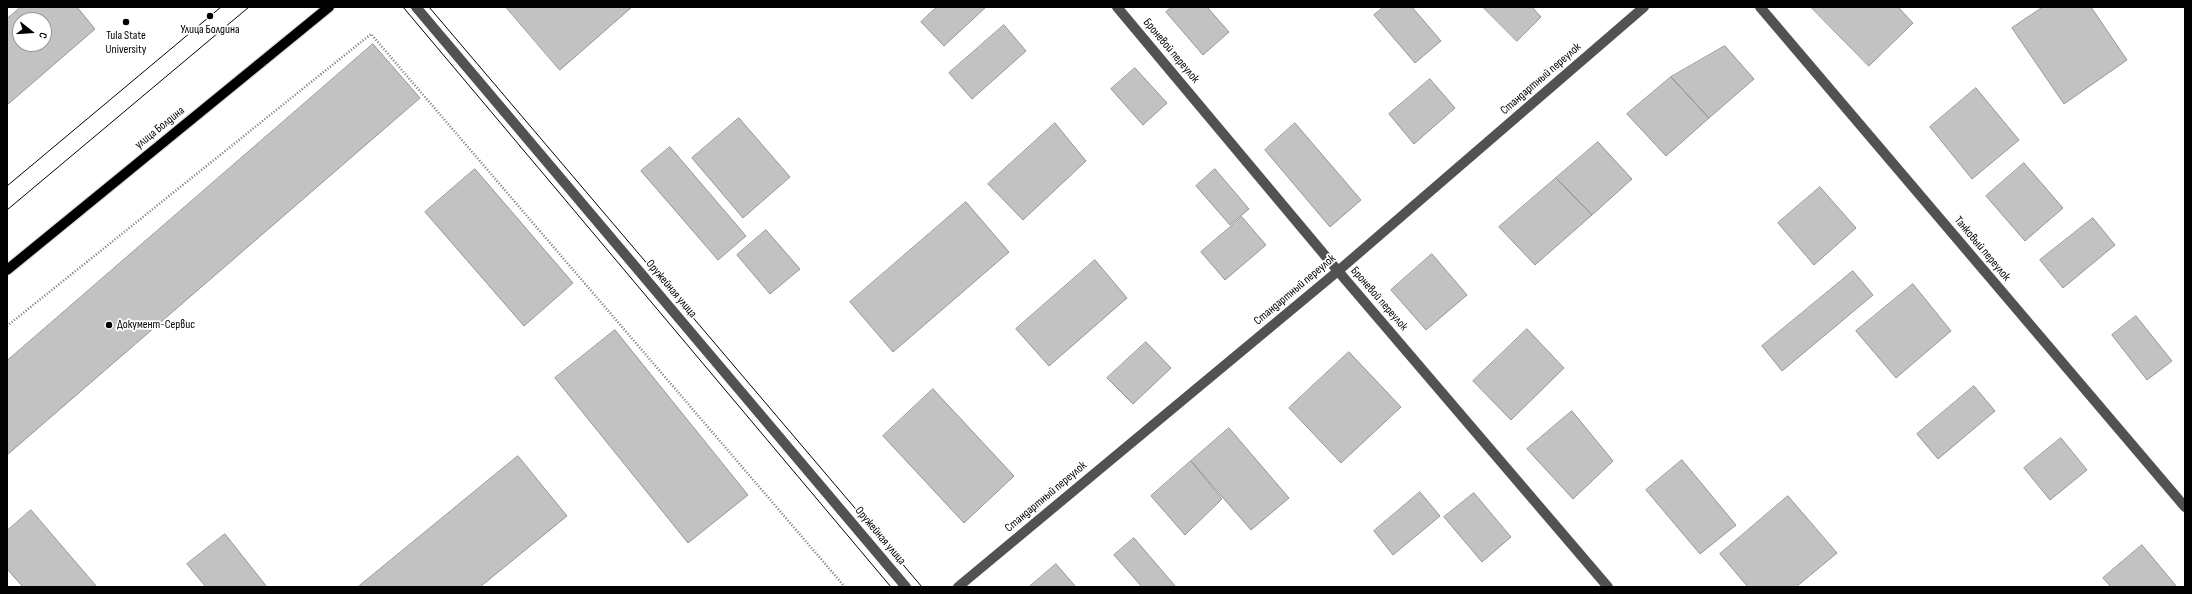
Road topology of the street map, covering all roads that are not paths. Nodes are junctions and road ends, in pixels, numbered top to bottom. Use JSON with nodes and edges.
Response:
{"nodes":[{"id":1,"x":329,"y":7,"type":"edge"},
{"id":2,"x":416,"y":7,"type":"edge"},
{"id":3,"x":1117,"y":7,"type":"edge"},
{"id":4,"x":1644,"y":7,"type":"edge"},
{"id":5,"x":1760,"y":7,"type":"edge"},
{"id":6,"x":7,"y":270,"type":"edge"},
{"id":7,"x":1338,"y":271,"type":"junction"},
{"id":8,"x":2185,"y":507,"type":"edge"},
{"id":9,"x":906,"y":587,"type":"edge"},
{"id":10,"x":958,"y":587,"type":"edge"},
{"id":11,"x":1608,"y":587,"type":"edge"}],
"edges":[{"from":1,"to":6,"type":"main road","name":"улица Болдина"},
{"from":2,"to":9,"type":"street","name":"Оружейная улица"},
{"from":3,"to":7,"type":"street","name":"Броневой переулок"},
{"from":4,"to":7,"type":"street","name":"Стандартный переулок"},
{"from":5,"to":8,"type":"street","name":"Танковый переулок"},
{"from":7,"to":10,"type":"street","name":"Стандартный переулок"},
{"from":7,"to":11,"type":"street","name":"Броневой переулок"}]}
